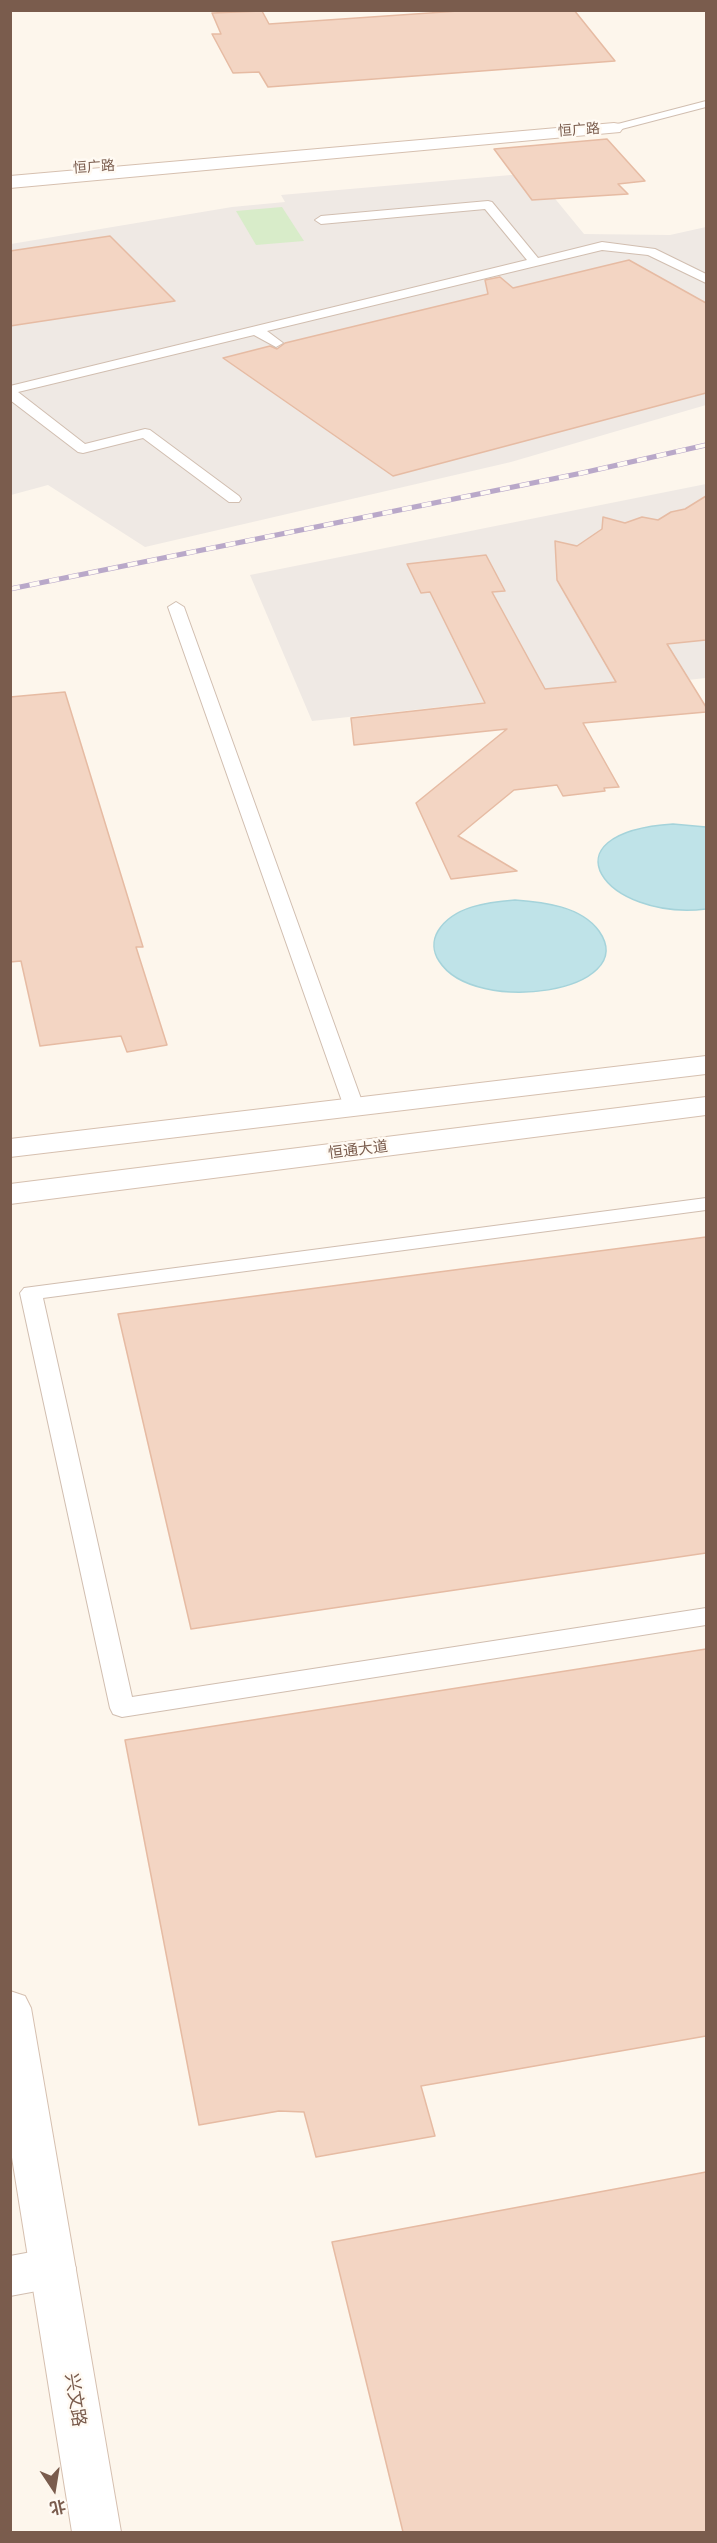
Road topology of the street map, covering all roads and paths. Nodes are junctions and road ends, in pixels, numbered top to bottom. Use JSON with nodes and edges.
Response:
{"nodes":[{"id":1,"x":706,"y":104,"type":"edge"},
{"id":2,"x":614,"y":128,"type":"junction"},
{"id":3,"x":10,"y":173,"type":"edge"},
{"id":4,"x":10,"y":182,"type":"edge"},
{"id":5,"x":321,"y":220,"type":"dead end"},
{"id":6,"x":535,"y":262,"type":"junction"},
{"id":7,"x":706,"y":279,"type":"edge"},
{"id":8,"x":256,"y":330,"type":"junction"},
{"id":9,"x":276,"y":343,"type":"dead end"},
{"id":10,"x":10,"y":392,"type":"edge"},
{"id":11,"x":234,"y":499,"type":"dead end"},
{"id":12,"x":176,"y":607,"type":"dead end"},
{"id":13,"x":706,"y":1065,"type":"edge"},
{"id":14,"x":706,"y":1106,"type":"edge"},
{"id":15,"x":354,"y":1107,"type":"junction"},
{"id":16,"x":10,"y":1148,"type":"edge"},
{"id":17,"x":10,"y":1194,"type":"edge"},
{"id":18,"x":706,"y":1204,"type":"edge"},
{"id":19,"x":706,"y":1617,"type":"edge"},
{"id":20,"x":10,"y":2008,"type":"edge"},
{"id":21,"x":32,"y":2272,"type":"edge"},
{"id":22,"x":97,"y":2532,"type":"edge"}],
"edges":[{"from":1,"to":2,"type":"lane"},
{"from":2,"to":3,"type":"street","name":"恒广路"},
{"from":2,"to":4,"type":"street","name":"恒广路"},
{"from":5,"to":6,"type":"lane"},
{"from":6,"to":7,"type":"lane"},
{"from":6,"to":8,"type":"lane"},
{"from":8,"to":9,"type":"lane"},
{"from":8,"to":10,"type":"lane"},
{"from":10,"to":11,"type":"lane"},
{"from":12,"to":15,"type":"lane"},
{"from":13,"to":15,"type":"street"},
{"from":14,"to":17,"type":"street","name":"恒通大道"},
{"from":15,"to":16,"type":"street"},
{"from":18,"to":19,"type":"lane"},
{"from":20,"to":21,"type":"street","name":"兴文路"},
{"from":21,"to":22,"type":"street","name":"兴文路"}]}
